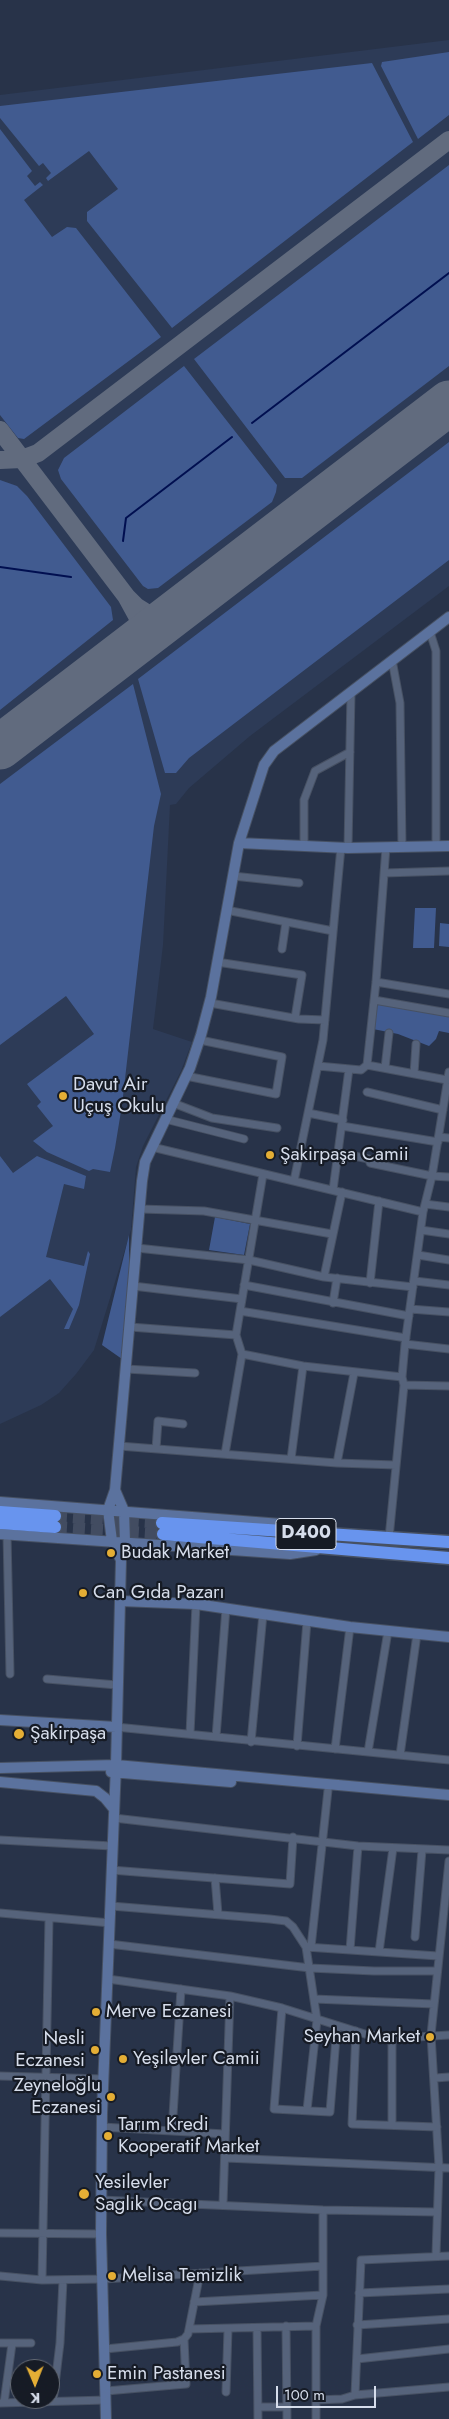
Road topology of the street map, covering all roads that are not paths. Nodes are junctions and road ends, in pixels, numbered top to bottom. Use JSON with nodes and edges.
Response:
{"nodes":[{"id":1,"x":449,"y":617,"type":"edge"},
{"id":2,"x":430,"y":632,"type":"junction"},
{"id":3,"x":392,"y":660,"type":"junction"},
{"id":4,"x":351,"y":692,"type":"junction"},
{"id":5,"x":350,"y":752,"type":"junction"},
{"id":6,"x":239,"y":844,"type":"junction"},
{"id":7,"x":304,"y":845,"type":"junction"},
{"id":8,"x":449,"y":846,"type":"edge"},
{"id":9,"x":386,"y":847,"type":"junction"},
{"id":10,"x":402,"y":847,"type":"junction"},
{"id":11,"x":436,"y":847,"type":"junction"},
{"id":12,"x":344,"y":848,"type":"junction"},
{"id":13,"x":449,"y":871,"type":"edge"},
{"id":14,"x":384,"y":873,"type":"junction"},
{"id":15,"x":232,"y":876,"type":"junction"},
{"id":16,"x":299,"y":884,"type":"dead end"},
{"id":17,"x":226,"y":910,"type":"junction"},
{"id":18,"x":286,"y":922,"type":"junction"},
{"id":19,"x":333,"y":930,"type":"junction"},
{"id":20,"x":282,"y":949,"type":"dead end"},
{"id":21,"x":217,"y":962,"type":"junction"},
{"id":22,"x":376,"y":982,"type":"junction"},
{"id":23,"x":449,"y":994,"type":"edge"},
{"id":24,"x":374,"y":1000,"type":"junction"},
{"id":25,"x":210,"y":1003,"type":"junction"},
{"id":26,"x":449,"y":1013,"type":"edge"},
{"id":27,"x":295,"y":1018,"type":"junction"},
{"id":28,"x":325,"y":1020,"type":"junction"},
{"id":29,"x":389,"y":1033,"type":"dead end"},
{"id":30,"x":200,"y":1040,"type":"junction"},
{"id":31,"x":416,"y":1044,"type":"dead end"},
{"id":32,"x":367,"y":1065,"type":"junction"},
{"id":33,"x":318,"y":1066,"type":"junction"},
{"id":34,"x":385,"y":1068,"type":"junction"},
{"id":35,"x":349,"y":1069,"type":"junction"},
{"id":36,"x":449,"y":1072,"type":"edge"},
{"id":37,"x":414,"y":1074,"type":"junction"},
{"id":38,"x":186,"y":1076,"type":"junction"},
{"id":39,"x":447,"y":1080,"type":"junction"},
{"id":40,"x":367,"y":1092,"type":"dead end"},
{"id":41,"x":447,"y":1097,"type":"edge"},
{"id":42,"x":173,"y":1103,"type":"junction"},
{"id":43,"x":443,"y":1110,"type":"junction"},
{"id":44,"x":308,"y":1113,"type":"junction"},
{"id":45,"x":165,"y":1119,"type":"junction"},
{"id":46,"x":343,"y":1123,"type":"junction"},
{"id":47,"x":277,"y":1128,"type":"dead end"},
{"id":48,"x":449,"y":1138,"type":"edge"},
{"id":49,"x":244,"y":1139,"type":"dead end"},
{"id":50,"x":439,"y":1140,"type":"junction"},
{"id":51,"x":152,"y":1148,"type":"junction"},
{"id":52,"x":339,"y":1153,"type":"junction"},
{"id":53,"x":263,"y":1174,"type":"junction"},
{"id":54,"x":432,"y":1176,"type":"junction"},
{"id":55,"x":449,"y":1177,"type":"edge"},
{"id":56,"x":294,"y":1181,"type":"junction"},
{"id":57,"x":333,"y":1190,"type":"junction"},
{"id":58,"x":342,"y":1192,"type":"junction"},
{"id":59,"x":379,"y":1201,"type":"junction"},
{"id":60,"x":449,"y":1207,"type":"edge"},
{"id":61,"x":424,"y":1208,"type":"junction"},
{"id":62,"x":140,"y":1209,"type":"junction"},
{"id":63,"x":256,"y":1220,"type":"junction"},
{"id":64,"x":421,"y":1230,"type":"junction"},
{"id":65,"x":332,"y":1234,"type":"junction"},
{"id":66,"x":449,"y":1234,"type":"edge"},
{"id":67,"x":137,"y":1248,"type":"junction"},
{"id":68,"x":418,"y":1256,"type":"junction"},
{"id":69,"x":249,"y":1260,"type":"junction"},
{"id":70,"x":449,"y":1260,"type":"edge"},
{"id":71,"x":324,"y":1277,"type":"junction"},
{"id":72,"x":337,"y":1278,"type":"junction"},
{"id":73,"x":370,"y":1283,"type":"junction"},
{"id":74,"x":414,"y":1284,"type":"junction"},
{"id":75,"x":244,"y":1285,"type":"junction"},
{"id":76,"x":449,"y":1285,"type":"edge"},
{"id":77,"x":133,"y":1286,"type":"junction"},
{"id":78,"x":242,"y":1299,"type":"junction"},
{"id":79,"x":333,"y":1303,"type":"junction"},
{"id":80,"x":240,"y":1311,"type":"junction"},
{"id":81,"x":449,"y":1312,"type":"edge"},
{"id":82,"x":409,"y":1313,"type":"junction"},
{"id":83,"x":130,"y":1327,"type":"junction"},
{"id":84,"x":236,"y":1335,"type":"junction"},
{"id":85,"x":406,"y":1341,"type":"junction"},
{"id":86,"x":449,"y":1349,"type":"edge"},
{"id":87,"x":242,"y":1354,"type":"junction"},
{"id":88,"x":303,"y":1366,"type":"junction"},
{"id":89,"x":126,"y":1369,"type":"junction"},
{"id":90,"x":354,"y":1373,"type":"junction"},
{"id":91,"x":195,"y":1374,"type":"dead end"},
{"id":92,"x":402,"y":1377,"type":"junction"},
{"id":93,"x":404,"y":1386,"type":"junction"},
{"id":94,"x":449,"y":1386,"type":"edge"},
{"id":95,"x":183,"y":1424,"type":"dead end"},
{"id":96,"x":119,"y":1446,"type":"junction"},
{"id":97,"x":156,"y":1449,"type":"junction"},
{"id":98,"x":225,"y":1454,"type":"junction"},
{"id":99,"x":291,"y":1459,"type":"junction"},
{"id":100,"x":337,"y":1463,"type":"junction"},
{"id":101,"x":396,"y":1465,"type":"junction"},
{"id":102,"x":115,"y":1490,"type":"junction"},
{"id":103,"x":0,"y":1502,"type":"edge"},
{"id":104,"x":108,"y":1510,"type":"junction"},
{"id":105,"x":124,"y":1511,"type":"junction"},
{"id":106,"x":0,"y":1512,"type":"edge"},
{"id":107,"x":0,"y":1523,"type":"edge"},
{"id":108,"x":4,"y":1534,"type":"edge"},
{"id":109,"x":324,"y":1535,"type":"junction"},
{"id":110,"x":389,"y":1538,"type":"junction"},
{"id":111,"x":112,"y":1541,"type":"junction"},
{"id":112,"x":125,"y":1542,"type":"junction"},
{"id":113,"x":449,"y":1542,"type":"edge"},
{"id":114,"x":330,"y":1548,"type":"junction"},
{"id":115,"x":449,"y":1558,"type":"edge"},
{"id":116,"x":120,"y":1560,"type":"junction"},
{"id":117,"x":121,"y":1601,"type":"junction"},
{"id":118,"x":196,"y":1604,"type":"junction"},
{"id":119,"x":226,"y":1608,"type":"junction"},
{"id":120,"x":263,"y":1614,"type":"junction"},
{"id":121,"x":307,"y":1621,"type":"junction"},
{"id":122,"x":350,"y":1627,"type":"junction"},
{"id":123,"x":388,"y":1631,"type":"junction"},
{"id":124,"x":418,"y":1634,"type":"junction"},
{"id":125,"x":449,"y":1637,"type":"edge"},
{"id":126,"x":10,"y":1674,"type":"dead end"},
{"id":127,"x":47,"y":1679,"type":"dead end"},
{"id":128,"x":117,"y":1684,"type":"junction"},
{"id":129,"x":0,"y":1720,"type":"edge"},
{"id":130,"x":116,"y":1727,"type":"junction"},
{"id":131,"x":190,"y":1734,"type":"junction"},
{"id":132,"x":216,"y":1737,"type":"junction"},
{"id":133,"x":251,"y":1742,"type":"junction"},
{"id":134,"x":296,"y":1746,"type":"junction"},
{"id":135,"x":336,"y":1749,"type":"junction"},
{"id":136,"x":368,"y":1752,"type":"junction"},
{"id":137,"x":400,"y":1755,"type":"junction"},
{"id":138,"x":449,"y":1760,"type":"edge"},
{"id":139,"x":0,"y":1768,"type":"edge"},
{"id":140,"x":116,"y":1769,"type":"junction"},
{"id":141,"x":0,"y":1774,"type":"edge"},
{"id":142,"x":0,"y":1782,"type":"edge"},
{"id":143,"x":328,"y":1790,"type":"junction"},
{"id":144,"x":449,"y":1795,"type":"edge"},
{"id":145,"x":449,"y":1800,"type":"edge"},
{"id":146,"x":114,"y":1814,"type":"junction"},
{"id":147,"x":294,"y":1837,"type":"junction"},
{"id":148,"x":0,"y":1840,"type":"edge"},
{"id":149,"x":323,"y":1841,"type":"junction"},
{"id":150,"x":112,"y":1846,"type":"junction"},
{"id":151,"x":358,"y":1846,"type":"junction"},
{"id":152,"x":393,"y":1848,"type":"junction"},
{"id":153,"x":422,"y":1850,"type":"junction"},
{"id":154,"x":449,"y":1850,"type":"edge"},
{"id":155,"x":449,"y":1861,"type":"edge"},
{"id":156,"x":112,"y":1870,"type":"junction"},
{"id":157,"x":215,"y":1878,"type":"junction"},
{"id":158,"x":111,"y":1906,"type":"junction"},
{"id":159,"x":0,"y":1913,"type":"edge"},
{"id":160,"x":218,"y":1914,"type":"junction"},
{"id":161,"x":49,"y":1918,"type":"junction"},
{"id":162,"x":110,"y":1923,"type":"junction"},
{"id":163,"x":415,"y":1937,"type":"dead end"},
{"id":164,"x":109,"y":1944,"type":"junction"},
{"id":165,"x":308,"y":1947,"type":"junction"},
{"id":166,"x":350,"y":1950,"type":"junction"},
{"id":167,"x":379,"y":1952,"type":"junction"},
{"id":168,"x":438,"y":1956,"type":"junction"},
{"id":169,"x":310,"y":1968,"type":"junction"},
{"id":170,"x":436,"y":1971,"type":"junction"},
{"id":171,"x":108,"y":1979,"type":"junction"},
{"id":172,"x":180,"y":1989,"type":"junction"},
{"id":173,"x":230,"y":1996,"type":"junction"},
{"id":174,"x":314,"y":1999,"type":"junction"},
{"id":175,"x":434,"y":2004,"type":"junction"},
{"id":176,"x":282,"y":2008,"type":"junction"},
{"id":177,"x":317,"y":2020,"type":"junction"},
{"id":178,"x":337,"y":2026,"type":"junction"},
{"id":179,"x":356,"y":2031,"type":"junction"},
{"id":180,"x":431,"y":2035,"type":"junction"},
{"id":181,"x":449,"y":2035,"type":"edge"},
{"id":182,"x":392,"y":2037,"type":"junction"},
{"id":183,"x":0,"y":2076,"type":"edge"},
{"id":184,"x":46,"y":2077,"type":"junction"},
{"id":185,"x":435,"y":2078,"type":"junction"},
{"id":186,"x":449,"y":2078,"type":"edge"},
{"id":187,"x":104,"y":2079,"type":"junction"},
{"id":188,"x":307,"y":2110,"type":"junction"},
{"id":189,"x":392,"y":2125,"type":"junction"},
{"id":190,"x":102,"y":2127,"type":"junction"},
{"id":191,"x":437,"y":2128,"type":"junction"},
{"id":192,"x":172,"y":2131,"type":"junction"},
{"id":193,"x":225,"y":2134,"type":"junction"},
{"id":194,"x":226,"y":2158,"type":"junction"},
{"id":195,"x":439,"y":2167,"type":"junction"},
{"id":196,"x":449,"y":2168,"type":"edge"},
{"id":197,"x":101,"y":2200,"type":"junction"},
{"id":198,"x":223,"y":2204,"type":"junction"},
{"id":199,"x":323,"y":2210,"type":"junction"},
{"id":200,"x":436,"y":2212,"type":"junction"},
{"id":201,"x":0,"y":2233,"type":"edge"},
{"id":202,"x":43,"y":2234,"type":"junction"},
{"id":203,"x":101,"y":2234,"type":"junction"},
{"id":204,"x":436,"y":2255,"type":"junction"},
{"id":205,"x":449,"y":2256,"type":"edge"},
{"id":206,"x":323,"y":2266,"type":"junction"},
{"id":207,"x":200,"y":2274,"type":"junction"},
{"id":208,"x":0,"y":2276,"type":"edge"},
{"id":209,"x":103,"y":2279,"type":"junction"},
{"id":210,"x":42,"y":2280,"type":"junction"},
{"id":211,"x":63,"y":2280,"type":"junction"},
{"id":212,"x":449,"y":2289,"type":"edge"},
{"id":213,"x":359,"y":2293,"type":"junction"},
{"id":214,"x":323,"y":2295,"type":"junction"},
{"id":215,"x":194,"y":2302,"type":"junction"},
{"id":216,"x":449,"y":2319,"type":"edge"},
{"id":217,"x":357,"y":2325,"type":"junction"},
{"id":218,"x":286,"y":2326,"type":"junction"},
{"id":219,"x":316,"y":2326,"type":"junction"},
{"id":220,"x":257,"y":2328,"type":"junction"},
{"id":221,"x":189,"y":2329,"type":"junction"},
{"id":222,"x":228,"y":2329,"type":"junction"},
{"id":223,"x":184,"y":2339,"type":"junction"},
{"id":224,"x":0,"y":2343,"type":"edge"},
{"id":225,"x":31,"y":2343,"type":"dead end"},
{"id":226,"x":12,"y":2344,"type":"junction"},
{"id":227,"x":105,"y":2349,"type":"junction"},
{"id":228,"x":449,"y":2349,"type":"edge"},
{"id":229,"x":58,"y":2359,"type":"edge"},
{"id":230,"x":357,"y":2359,"type":"junction"},
{"id":231,"x":449,"y":2387,"type":"edge"},
{"id":232,"x":226,"y":2392,"type":"dead end"},
{"id":233,"x":355,"y":2395,"type":"junction"},
{"id":234,"x":106,"y":2396,"type":"junction"},
{"id":235,"x":60,"y":2400,"type":"edge"},
{"id":236,"x":316,"y":2400,"type":"junction"},
{"id":237,"x":2,"y":2403,"type":"edge"},
{"id":238,"x":258,"y":2407,"type":"junction"},
{"id":239,"x":288,"y":2407,"type":"junction"},
{"id":240,"x":106,"y":2419,"type":"edge"},
{"id":241,"x":258,"y":2419,"type":"edge"},
{"id":242,"x":287,"y":2419,"type":"edge"},
{"id":243,"x":316,"y":2419,"type":"edge"}],
"edges":[{"from":1,"to":2,"type":"main road"},
{"from":2,"to":3,"type":"main road"},
{"from":2,"to":11,"type":"street"},
{"from":3,"to":4,"type":"main road"},
{"from":3,"to":10,"type":"street"},
{"from":4,"to":5,"type":"street"},
{"from":4,"to":6,"type":"main road"},
{"from":5,"to":7,"type":"street"},
{"from":5,"to":12,"type":"street"},
{"from":6,"to":7,"type":"main road"},
{"from":6,"to":15,"type":"main road"},
{"from":7,"to":12,"type":"main road"},
{"from":8,"to":11,"type":"main road"},
{"from":9,"to":10,"type":"main road"},
{"from":9,"to":12,"type":"main road"},
{"from":9,"to":14,"type":"street"},
{"from":10,"to":11,"type":"main road"},
{"from":12,"to":19,"type":"street"},
{"from":13,"to":14,"type":"street"},
{"from":14,"to":22,"type":"street"},
{"from":15,"to":16,"type":"street"},
{"from":15,"to":17,"type":"main road"},
{"from":17,"to":18,"type":"street"},
{"from":17,"to":21,"type":"main road"},
{"from":18,"to":19,"type":"street"},
{"from":18,"to":20,"type":"street"},
{"from":19,"to":28,"type":"street"},
{"from":21,"to":25,"type":"main road"},
{"from":21,"to":27,"type":"street"},
{"from":22,"to":23,"type":"street"},
{"from":22,"to":24,"type":"street"},
{"from":24,"to":26,"type":"street"},
{"from":24,"to":32,"type":"street"},
{"from":25,"to":27,"type":"street"},
{"from":25,"to":30,"type":"main road"},
{"from":27,"to":28,"type":"street"},
{"from":28,"to":33,"type":"street"},
{"from":29,"to":34,"type":"street"},
{"from":30,"to":38,"type":"main road"},
{"from":30,"to":38,"type":"street"},
{"from":31,"to":37,"type":"street"},
{"from":32,"to":34,"type":"street"},
{"from":32,"to":35,"type":"street"},
{"from":33,"to":35,"type":"street"},
{"from":33,"to":44,"type":"street"},
{"from":34,"to":37,"type":"street"},
{"from":35,"to":46,"type":"street"},
{"from":36,"to":39,"type":"street"},
{"from":37,"to":39,"type":"street"},
{"from":38,"to":42,"type":"main road"},
{"from":39,"to":41,"type":"street"},
{"from":40,"to":43,"type":"street"},
{"from":41,"to":43,"type":"street"},
{"from":42,"to":45,"type":"main road"},
{"from":42,"to":47,"type":"street"},
{"from":43,"to":50,"type":"street"},
{"from":44,"to":46,"type":"street"},
{"from":44,"to":56,"type":"street"},
{"from":45,"to":49,"type":"street"},
{"from":45,"to":51,"type":"main road"},
{"from":46,"to":50,"type":"street"},
{"from":46,"to":52,"type":"street"},
{"from":48,"to":50,"type":"street"},
{"from":50,"to":54,"type":"street"},
{"from":51,"to":53,"type":"street"},
{"from":51,"to":62,"type":"main road"},
{"from":52,"to":54,"type":"street"},
{"from":52,"to":57,"type":"street"},
{"from":53,"to":56,"type":"street"},
{"from":53,"to":63,"type":"street"},
{"from":54,"to":55,"type":"street"},
{"from":54,"to":61,"type":"street"},
{"from":56,"to":57,"type":"street"},
{"from":57,"to":58,"type":"street"},
{"from":58,"to":59,"type":"street"},
{"from":58,"to":65,"type":"street"},
{"from":59,"to":61,"type":"street"},
{"from":59,"to":73,"type":"street"},
{"from":60,"to":61,"type":"street"},
{"from":61,"to":64,"type":"street"},
{"from":62,"to":63,"type":"street"},
{"from":62,"to":67,"type":"main road"},
{"from":63,"to":65,"type":"street"},
{"from":63,"to":69,"type":"street"},
{"from":64,"to":66,"type":"street"},
{"from":64,"to":68,"type":"street"},
{"from":65,"to":71,"type":"street"},
{"from":67,"to":69,"type":"street"},
{"from":67,"to":77,"type":"main road"},
{"from":68,"to":70,"type":"street"},
{"from":68,"to":74,"type":"street"},
{"from":69,"to":71,"type":"street"},
{"from":69,"to":75,"type":"street"},
{"from":71,"to":72,"type":"street"},
{"from":72,"to":73,"type":"street"},
{"from":72,"to":79,"type":"street"},
{"from":73,"to":74,"type":"street"},
{"from":74,"to":76,"type":"street"},
{"from":74,"to":82,"type":"street"},
{"from":75,"to":78,"type":"street"},
{"from":75,"to":79,"type":"street"},
{"from":77,"to":78,"type":"street"},
{"from":77,"to":83,"type":"main road"},
{"from":78,"to":80,"type":"street"},
{"from":79,"to":82,"type":"street"},
{"from":80,"to":84,"type":"street"},
{"from":80,"to":85,"type":"street"},
{"from":81,"to":82,"type":"street"},
{"from":82,"to":85,"type":"street"},
{"from":83,"to":84,"type":"street"},
{"from":83,"to":89,"type":"main road"},
{"from":84,"to":87,"type":"street"},
{"from":85,"to":86,"type":"street"},
{"from":85,"to":92,"type":"street"},
{"from":87,"to":88,"type":"street"},
{"from":87,"to":98,"type":"street"},
{"from":88,"to":90,"type":"street"},
{"from":88,"to":99,"type":"street"},
{"from":89,"to":91,"type":"street"},
{"from":89,"to":96,"type":"main road"},
{"from":90,"to":92,"type":"street"},
{"from":90,"to":100,"type":"street"},
{"from":92,"to":93,"type":"street"},
{"from":93,"to":94,"type":"street"},
{"from":93,"to":101,"type":"street"},
{"from":95,"to":97,"type":"street"},
{"from":96,"to":97,"type":"street"},
{"from":96,"to":102,"type":"main road"},
{"from":97,"to":98,"type":"street"},
{"from":98,"to":99,"type":"street"},
{"from":99,"to":100,"type":"street"},
{"from":100,"to":101,"type":"street"},
{"from":101,"to":110,"type":"street"},
{"from":102,"to":104,"type":"main road"},
{"from":102,"to":105,"type":"main road"},
{"from":103,"to":104,"type":"main road"},
{"from":104,"to":105,"type":"main road"},
{"from":104,"to":111,"type":"main road"},
{"from":105,"to":109,"type":"main road"},
{"from":105,"to":112,"type":"main road"},
{"from":106,"to":107,"type":"highway"},
{"from":108,"to":111,"type":"main road"},
{"from":108,"to":126,"type":"street"},
{"from":109,"to":110,"type":"highway","number":"D400"},
{"from":109,"to":114,"type":"highway","number":"D400"},
{"from":110,"to":113,"type":"highway","number":"D400"},
{"from":111,"to":112,"type":"main road"},
{"from":111,"to":116,"type":"main road"},
{"from":112,"to":114,"type":"main road"},
{"from":112,"to":116,"type":"main road"},
{"from":114,"to":115,"type":"highway","number":"D400"},
{"from":116,"to":117,"type":"main road"},
{"from":117,"to":118,"type":"main road"},
{"from":117,"to":128,"type":"main road"},
{"from":118,"to":119,"type":"main road"},
{"from":118,"to":131,"type":"street"},
{"from":119,"to":120,"type":"main road"},
{"from":119,"to":132,"type":"street"},
{"from":120,"to":121,"type":"main road"},
{"from":120,"to":133,"type":"street"},
{"from":121,"to":122,"type":"main road"},
{"from":121,"to":134,"type":"street"},
{"from":122,"to":123,"type":"main road"},
{"from":122,"to":135,"type":"street"},
{"from":123,"to":124,"type":"main road"},
{"from":123,"to":136,"type":"street"},
{"from":124,"to":125,"type":"main road"},
{"from":124,"to":137,"type":"street"},
{"from":127,"to":128,"type":"street"},
{"from":128,"to":130,"type":"main road"},
{"from":129,"to":130,"type":"main road"},
{"from":130,"to":131,"type":"street"},
{"from":130,"to":140,"type":"main road"},
{"from":131,"to":132,"type":"street"},
{"from":132,"to":133,"type":"street"},
{"from":133,"to":134,"type":"street"},
{"from":134,"to":135,"type":"street"},
{"from":135,"to":136,"type":"street"},
{"from":136,"to":137,"type":"street"},
{"from":137,"to":138,"type":"street"},
{"from":139,"to":140,"type":"main road"},
{"from":140,"to":141,"type":"main road"},
{"from":140,"to":143,"type":"main road"},
{"from":140,"to":144,"type":"main road"},
{"from":140,"to":146,"type":"main road"},
{"from":142,"to":146,"type":"main road"},
{"from":143,"to":145,"type":"main road"},
{"from":143,"to":149,"type":"street"},
{"from":146,"to":147,"type":"street"},
{"from":146,"to":150,"type":"main road"},
{"from":147,"to":149,"type":"street"},
{"from":147,"to":157,"type":"street"},
{"from":148,"to":150,"type":"street"},
{"from":149,"to":151,"type":"street"},
{"from":149,"to":165,"type":"street"},
{"from":150,"to":156,"type":"main road"},
{"from":151,"to":152,"type":"street"},
{"from":151,"to":166,"type":"street"},
{"from":152,"to":153,"type":"street"},
{"from":152,"to":167,"type":"street"},
{"from":153,"to":154,"type":"street"},
{"from":153,"to":163,"type":"street"},
{"from":155,"to":168,"type":"street"},
{"from":156,"to":157,"type":"street"},
{"from":156,"to":158,"type":"main road"},
{"from":157,"to":160,"type":"street"},
{"from":158,"to":160,"type":"street"},
{"from":158,"to":162,"type":"main road"},
{"from":159,"to":161,"type":"street"},
{"from":160,"to":165,"type":"street"},
{"from":161,"to":162,"type":"street"},
{"from":161,"to":184,"type":"street"},
{"from":162,"to":164,"type":"main road"},
{"from":164,"to":169,"type":"street"},
{"from":164,"to":171,"type":"main road"},
{"from":165,"to":166,"type":"street"},
{"from":165,"to":169,"type":"street"},
{"from":166,"to":167,"type":"street"},
{"from":167,"to":168,"type":"street"},
{"from":168,"to":170,"type":"street"},
{"from":169,"to":170,"type":"street"},
{"from":169,"to":174,"type":"street"},
{"from":170,"to":175,"type":"street"},
{"from":171,"to":172,"type":"street"},
{"from":171,"to":187,"type":"main road"},
{"from":172,"to":173,"type":"street"},
{"from":172,"to":192,"type":"street"},
{"from":173,"to":176,"type":"street"},
{"from":173,"to":193,"type":"street"},
{"from":174,"to":175,"type":"street"},
{"from":174,"to":177,"type":"street"},
{"from":175,"to":180,"type":"street"},
{"from":176,"to":177,"type":"street"},
{"from":176,"to":188,"type":"street"},
{"from":177,"to":178,"type":"street"},
{"from":177,"to":188,"type":"street"},
{"from":178,"to":179,"type":"street"},
{"from":178,"to":188,"type":"street"},
{"from":179,"to":182,"type":"street"},
{"from":179,"to":189,"type":"street"},
{"from":180,"to":181,"type":"street"},
{"from":180,"to":182,"type":"street"},
{"from":180,"to":185,"type":"street"},
{"from":182,"to":189,"type":"street"},
{"from":183,"to":184,"type":"street"},
{"from":184,"to":187,"type":"street"},
{"from":184,"to":202,"type":"street"},
{"from":185,"to":186,"type":"street"},
{"from":185,"to":191,"type":"street"},
{"from":187,"to":190,"type":"main road"},
{"from":189,"to":191,"type":"street"},
{"from":190,"to":192,"type":"street"},
{"from":190,"to":197,"type":"main road"},
{"from":191,"to":195,"type":"street"},
{"from":192,"to":193,"type":"street"},
{"from":193,"to":194,"type":"street"},
{"from":194,"to":195,"type":"street"},
{"from":194,"to":198,"type":"street"},
{"from":195,"to":196,"type":"street"},
{"from":195,"to":200,"type":"street"},
{"from":197,"to":198,"type":"street"},
{"from":197,"to":203,"type":"main road"},
{"from":198,"to":199,"type":"street"},
{"from":199,"to":200,"type":"street"},
{"from":199,"to":206,"type":"street"},
{"from":200,"to":204,"type":"street"},
{"from":201,"to":202,"type":"street"},
{"from":202,"to":203,"type":"street"},
{"from":202,"to":210,"type":"street"},
{"from":203,"to":209,"type":"main road"},
{"from":204,"to":205,"type":"street"},
{"from":204,"to":213,"type":"street"},
{"from":206,"to":207,"type":"street"},
{"from":206,"to":214,"type":"street"},
{"from":207,"to":209,"type":"street"},
{"from":207,"to":215,"type":"street"},
{"from":208,"to":210,"type":"street"},
{"from":209,"to":211,"type":"street"},
{"from":209,"to":227,"type":"main road"},
{"from":210,"to":211,"type":"street"},
{"from":211,"to":229,"type":"street"},
{"from":212,"to":213,"type":"street"},
{"from":213,"to":217,"type":"street"},
{"from":214,"to":215,"type":"street"},
{"from":214,"to":219,"type":"street"},
{"from":215,"to":221,"type":"street"},
{"from":216,"to":217,"type":"street"},
{"from":217,"to":230,"type":"street"},
{"from":218,"to":219,"type":"street"},
{"from":218,"to":220,"type":"street"},
{"from":218,"to":239,"type":"street"},
{"from":219,"to":236,"type":"street"},
{"from":220,"to":222,"type":"street"},
{"from":220,"to":238,"type":"street"},
{"from":221,"to":222,"type":"street"},
{"from":221,"to":223,"type":"street"},
{"from":222,"to":232,"type":"street"},
{"from":223,"to":227,"type":"street"},
{"from":223,"to":234,"type":"street"},
{"from":224,"to":226,"type":"street"},
{"from":225,"to":226,"type":"street"},
{"from":226,"to":237,"type":"street"},
{"from":227,"to":234,"type":"main road"},
{"from":228,"to":230,"type":"street"},
{"from":230,"to":233,"type":"street"},
{"from":231,"to":233,"type":"street"},
{"from":233,"to":236,"type":"street"},
{"from":234,"to":235,"type":"street"},
{"from":234,"to":240,"type":"main road"},
{"from":236,"to":243,"type":"street"},
{"from":238,"to":239,"type":"street"},
{"from":238,"to":241,"type":"street"},
{"from":239,"to":242,"type":"street"}]}
